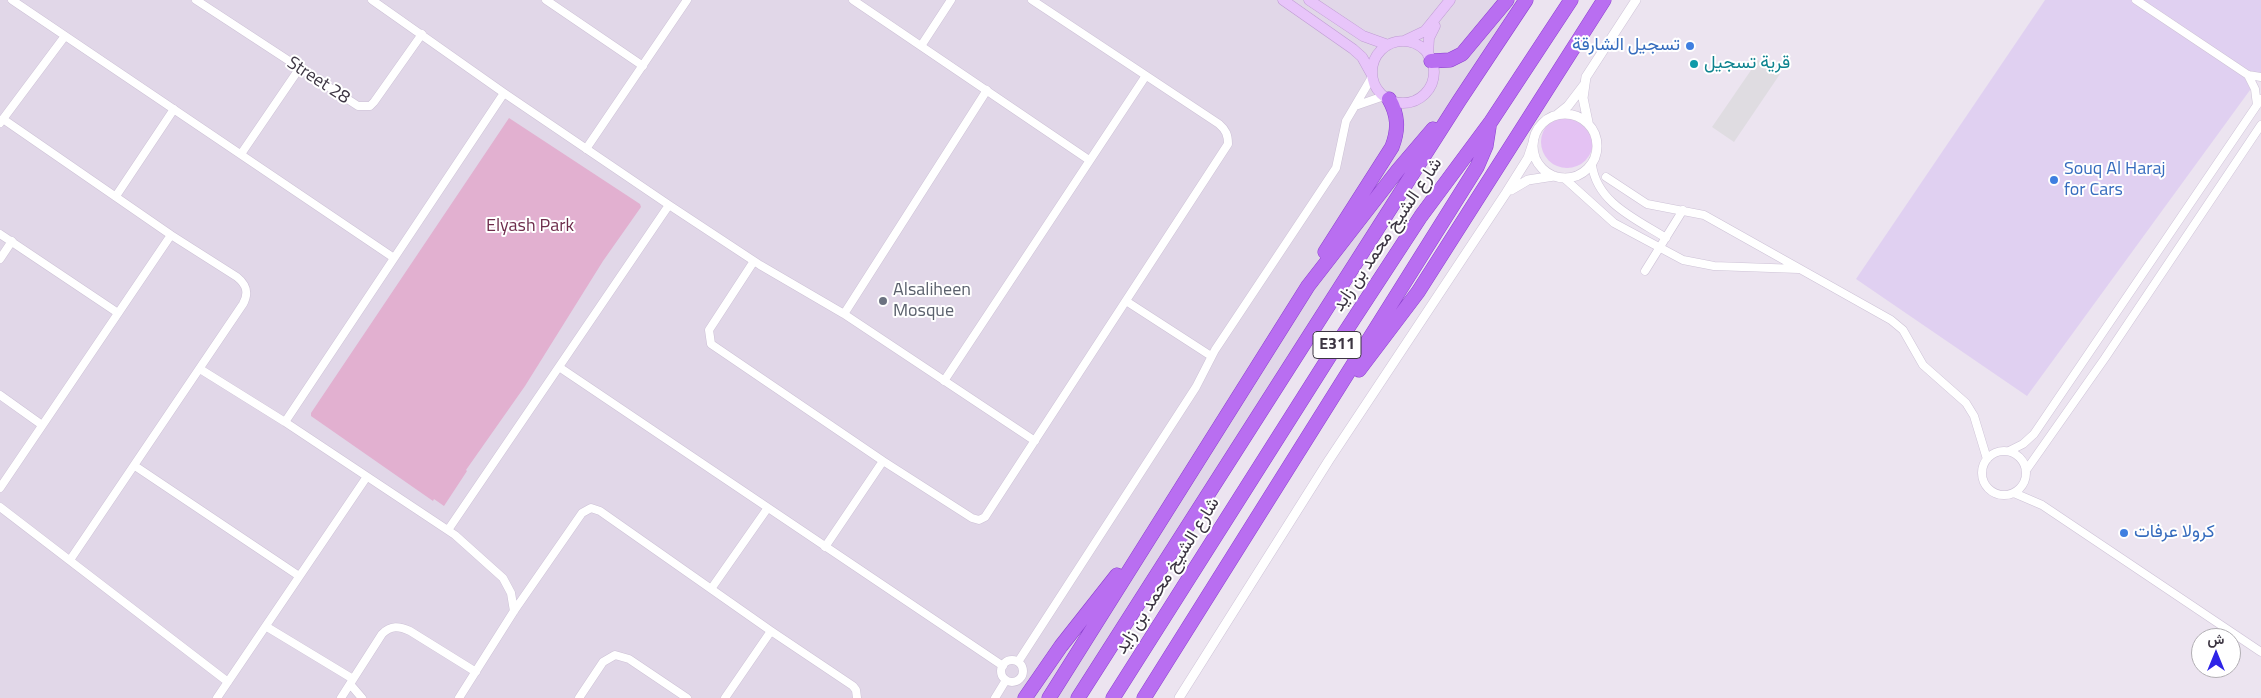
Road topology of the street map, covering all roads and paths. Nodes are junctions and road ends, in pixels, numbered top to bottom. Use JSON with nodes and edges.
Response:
{"nodes":[{"id":1,"x":12,"y":0,"type":"edge"},
{"id":2,"x":196,"y":0,"type":"edge"},
{"id":3,"x":372,"y":0,"type":"edge"},
{"id":4,"x":546,"y":0,"type":"edge"},
{"id":5,"x":686,"y":0,"type":"edge"},
{"id":6,"x":854,"y":0,"type":"edge"},
{"id":7,"x":951,"y":0,"type":"edge"},
{"id":8,"x":1283,"y":0,"type":"edge"},
{"id":9,"x":1310,"y":0,"type":"edge"},
{"id":10,"x":1450,"y":0,"type":"edge"},
{"id":11,"x":1507,"y":0,"type":"edge"},
{"id":12,"x":1526,"y":0,"type":"edge"},
{"id":13,"x":1571,"y":0,"type":"edge"},
{"id":14,"x":1604,"y":0,"type":"edge"},
{"id":15,"x":1636,"y":0,"type":"edge"},
{"id":16,"x":2136,"y":0,"type":"edge"},
{"id":17,"x":1035,"y":1,"type":"edge"},
{"id":18,"x":558,"y":4,"type":"edge"},
{"id":19,"x":1442,"y":12,"type":"junction"},
{"id":20,"x":422,"y":34,"type":"junction"},
{"id":21,"x":65,"y":36,"type":"junction"},
{"id":22,"x":1404,"y":41,"type":"junction"},
{"id":23,"x":1388,"y":45,"type":"junction"},
{"id":24,"x":921,"y":46,"type":"junction"},
{"id":25,"x":1430,"y":58,"type":"junction"},
{"id":26,"x":643,"y":66,"type":"junction"},
{"id":27,"x":299,"y":69,"type":"junction"},
{"id":28,"x":2248,"y":75,"type":"junction"},
{"id":29,"x":1372,"y":76,"type":"junction"},
{"id":30,"x":1145,"y":77,"type":"junction"},
{"id":31,"x":2261,"y":77,"type":"edge"},
{"id":32,"x":1584,"y":85,"type":"junction"},
{"id":33,"x":987,"y":90,"type":"junction"},
{"id":34,"x":504,"y":93,"type":"junction"},
{"id":35,"x":1386,"y":98,"type":"junction"},
{"id":36,"x":1459,"y":101,"type":"junction"},
{"id":37,"x":2259,"y":102,"type":"edge"},
{"id":38,"x":1356,"y":105,"type":"junction"},
{"id":39,"x":174,"y":109,"type":"junction"},
{"id":40,"x":1558,"y":114,"type":"junction"},
{"id":41,"x":1,"y":121,"type":"edge"},
{"id":42,"x":1588,"y":122,"type":"junction"},
{"id":43,"x":1490,"y":123,"type":"junction"},
{"id":44,"x":2261,"y":126,"type":"edge"},
{"id":45,"x":1533,"y":143,"type":"junction"},
{"id":46,"x":586,"y":149,"type":"junction"},
{"id":47,"x":241,"y":154,"type":"junction"},
{"id":48,"x":1090,"y":160,"type":"junction"},
{"id":49,"x":1592,"y":165,"type":"junction"},
{"id":50,"x":1554,"y":176,"type":"junction"},
{"id":51,"x":1606,"y":177,"type":"dead end"},
{"id":52,"x":1564,"y":178,"type":"junction"},
{"id":53,"x":1506,"y":193,"type":"junction"},
{"id":54,"x":116,"y":196,"type":"junction"},
{"id":55,"x":669,"y":205,"type":"junction"},
{"id":56,"x":1683,"y":210,"type":"junction"},
{"id":57,"x":0,"y":234,"type":"edge"},
{"id":58,"x":171,"y":235,"type":"junction"},
{"id":59,"x":1666,"y":238,"type":"junction"},
{"id":60,"x":12,"y":241,"type":"junction"},
{"id":61,"x":1659,"y":248,"type":"junction"},
{"id":62,"x":0,"y":258,"type":"edge"},
{"id":63,"x":394,"y":258,"type":"junction"},
{"id":64,"x":754,"y":261,"type":"junction"},
{"id":65,"x":1801,"y":269,"type":"junction"},
{"id":66,"x":1645,"y":271,"type":"dead end"},
{"id":67,"x":1308,"y":286,"type":"junction"},
{"id":68,"x":1126,"y":301,"type":"junction"},
{"id":69,"x":118,"y":313,"type":"junction"},
{"id":70,"x":844,"y":314,"type":"junction"},
{"id":71,"x":1211,"y":356,"type":"junction"},
{"id":72,"x":559,"y":367,"type":"junction"},
{"id":73,"x":200,"y":370,"type":"junction"},
{"id":74,"x":944,"y":381,"type":"junction"},
{"id":75,"x":0,"y":396,"type":"edge"},
{"id":76,"x":1332,"y":401,"type":"junction"},
{"id":77,"x":285,"y":422,"type":"junction"},
{"id":78,"x":42,"y":425,"type":"junction"},
{"id":79,"x":1035,"y":441,"type":"junction"},
{"id":80,"x":2009,"y":450,"type":"junction"},
{"id":81,"x":1987,"y":458,"type":"junction"},
{"id":82,"x":882,"y":461,"type":"junction"},
{"id":83,"x":135,"y":466,"type":"junction"},
{"id":84,"x":2027,"y":469,"type":"junction"},
{"id":85,"x":366,"y":478,"type":"junction"},
{"id":86,"x":0,"y":488,"type":"edge"},
{"id":87,"x":2014,"y":493,"type":"junction"},
{"id":88,"x":0,"y":508,"type":"edge"},
{"id":89,"x":767,"y":509,"type":"junction"},
{"id":90,"x":448,"y":530,"type":"junction"},
{"id":91,"x":826,"y":547,"type":"junction"},
{"id":92,"x":1137,"y":555,"type":"junction"},
{"id":93,"x":70,"y":560,"type":"junction"},
{"id":94,"x":299,"y":576,"type":"junction"},
{"id":95,"x":711,"y":589,"type":"junction"},
{"id":96,"x":514,"y":611,"type":"junction"},
{"id":97,"x":267,"y":626,"type":"junction"},
{"id":98,"x":771,"y":631,"type":"junction"},
{"id":99,"x":2261,"y":652,"type":"edge"},
{"id":100,"x":1018,"y":662,"type":"junction"},
{"id":101,"x":1003,"y":666,"type":"junction"},
{"id":102,"x":1164,"y":667,"type":"junction"},
{"id":103,"x":476,"y":672,"type":"junction"},
{"id":104,"x":1006,"y":680,"type":"junction"},
{"id":105,"x":228,"y":682,"type":"junction"},
{"id":106,"x":352,"y":682,"type":"junction"},
{"id":107,"x":217,"y":698,"type":"edge"},
{"id":108,"x":341,"y":698,"type":"edge"},
{"id":109,"x":362,"y":698,"type":"edge"},
{"id":110,"x":459,"y":698,"type":"edge"},
{"id":111,"x":579,"y":698,"type":"edge"},
{"id":112,"x":687,"y":698,"type":"edge"},
{"id":113,"x":725,"y":698,"type":"edge"},
{"id":114,"x":857,"y":698,"type":"edge"},
{"id":115,"x":995,"y":698,"type":"edge"},
{"id":116,"x":1025,"y":698,"type":"edge"},
{"id":117,"x":1048,"y":698,"type":"edge"},
{"id":118,"x":1078,"y":698,"type":"edge"},
{"id":119,"x":1113,"y":698,"type":"edge"},
{"id":120,"x":1144,"y":698,"type":"edge"},
{"id":121,"x":1149,"y":698,"type":"edge"},
{"id":122,"x":1179,"y":698,"type":"edge"}],
"edges":[{"from":1,"to":21,"type":"street"},
{"from":2,"to":27,"type":"street","name":"Street 28"},
{"from":3,"to":20,"type":"street"},
{"from":4,"to":18,"type":"street"},
{"from":5,"to":26,"type":"street"},
{"from":6,"to":24,"type":"street"},
{"from":7,"to":24,"type":"street"},
{"from":8,"to":29,"type":"main road"},
{"from":9,"to":23,"type":"main road"},
{"from":10,"to":19,"type":"main road"},
{"from":11,"to":25,"type":"highway"},
{"from":12,"to":36,"type":"highway","name":"شارع الشيخ محمد بن زايد","number":"E311"},
{"from":13,"to":43,"type":"highway","name":"شارع الشيخ محمد بن زايد","number":"E311"},
{"from":14,"to":76,"type":"highway"},
{"from":15,"to":32,"type":"street"},
{"from":16,"to":28,"type":"street"},
{"from":17,"to":30,"type":"street"},
{"from":18,"to":26,"type":"street"},
{"from":19,"to":22,"type":"main road"},
{"from":19,"to":25,"type":"main road"},
{"from":20,"to":27,"type":"street","name":"Street 28"},
{"from":20,"to":34,"type":"street"},
{"from":21,"to":39,"type":"street"},
{"from":21,"to":41,"type":"street"},
{"from":22,"to":23,"type":"main road"},
{"from":22,"to":25,"type":"main road"},
{"from":23,"to":29,"type":"main road"},
{"from":24,"to":33,"type":"street"},
{"from":25,"to":35,"type":"main road"},
{"from":26,"to":46,"type":"street"},
{"from":27,"to":47,"type":"street"},
{"from":28,"to":31,"type":"street"},
{"from":28,"to":37,"type":"street"},
{"from":29,"to":35,"type":"main road"},
{"from":29,"to":38,"type":"street"},
{"from":30,"to":48,"type":"street"},
{"from":30,"to":68,"type":"street"},
{"from":32,"to":40,"type":"street"},
{"from":32,"to":42,"type":"street"},
{"from":33,"to":48,"type":"street"},
{"from":33,"to":70,"type":"street"},
{"from":34,"to":46,"type":"street"},
{"from":34,"to":63,"type":"street"},
{"from":35,"to":38,"type":"street"},
{"from":35,"to":67,"type":"highway"},
{"from":36,"to":67,"type":"highway"},
{"from":36,"to":118,"type":"highway","name":"شارع الشيخ محمد بن زايد","number":"E311"},
{"from":37,"to":80,"type":"street"},
{"from":38,"to":71,"type":"street"},
{"from":39,"to":47,"type":"street"},
{"from":39,"to":54,"type":"street"},
{"from":40,"to":42,"type":"street"},
{"from":40,"to":45,"type":"street"},
{"from":41,"to":54,"type":"street"},
{"from":42,"to":49,"type":"street"},
{"from":43,"to":76,"type":"highway"},
{"from":43,"to":119,"type":"highway","name":"شارع الشيخ محمد بن زايد","number":"E311"},
{"from":44,"to":84,"type":"street"},
{"from":45,"to":50,"type":"street"},
{"from":45,"to":53,"type":"street"},
{"from":46,"to":55,"type":"street"},
{"from":47,"to":63,"type":"street"},
{"from":48,"to":74,"type":"street"},
{"from":49,"to":52,"type":"street"},
{"from":49,"to":59,"type":"street"},
{"from":50,"to":52,"type":"street"},
{"from":50,"to":53,"type":"street"},
{"from":51,"to":56,"type":"street"},
{"from":52,"to":61,"type":"street"},
{"from":53,"to":122,"type":"street"},
{"from":54,"to":58,"type":"street"},
{"from":55,"to":64,"type":"street"},
{"from":55,"to":72,"type":"street"},
{"from":56,"to":59,"type":"street"},
{"from":56,"to":65,"type":"street"},
{"from":57,"to":60,"type":"street"},
{"from":58,"to":69,"type":"street"},
{"from":58,"to":73,"type":"street"},
{"from":59,"to":61,"type":"street"},
{"from":60,"to":62,"type":"street"},
{"from":60,"to":69,"type":"street"},
{"from":61,"to":65,"type":"street"},
{"from":61,"to":66,"type":"street"},
{"from":63,"to":77,"type":"street"},
{"from":64,"to":70,"type":"street"},
{"from":64,"to":82,"type":"street"},
{"from":65,"to":81,"type":"street"},
{"from":67,"to":92,"type":"highway"},
{"from":68,"to":71,"type":"street"},
{"from":68,"to":79,"type":"street"},
{"from":69,"to":78,"type":"street"},
{"from":70,"to":74,"type":"street"},
{"from":71,"to":100,"type":"street"},
{"from":72,"to":89,"type":"street"},
{"from":72,"to":90,"type":"street"},
{"from":73,"to":77,"type":"street"},
{"from":73,"to":83,"type":"street"},
{"from":74,"to":79,"type":"street"},
{"from":75,"to":78,"type":"street"},
{"from":76,"to":102,"type":"highway"},
{"from":77,"to":85,"type":"street"},
{"from":78,"to":86,"type":"street"},
{"from":79,"to":82,"type":"street"},
{"from":80,"to":81,"type":"street"},
{"from":80,"to":84,"type":"street"},
{"from":81,"to":87,"type":"street"},
{"from":82,"to":91,"type":"street"},
{"from":83,"to":93,"type":"street"},
{"from":83,"to":94,"type":"street"},
{"from":84,"to":87,"type":"street"},
{"from":85,"to":90,"type":"street"},
{"from":85,"to":94,"type":"street"},
{"from":87,"to":99,"type":"street"},
{"from":88,"to":93,"type":"street"},
{"from":89,"to":91,"type":"street"},
{"from":89,"to":95,"type":"street"},
{"from":90,"to":96,"type":"street"},
{"from":91,"to":101,"type":"street"},
{"from":92,"to":116,"type":"highway"},
{"from":92,"to":117,"type":"highway"},
{"from":93,"to":105,"type":"street"},
{"from":94,"to":97,"type":"street"},
{"from":95,"to":96,"type":"street"},
{"from":95,"to":98,"type":"street"},
{"from":96,"to":103,"type":"street"},
{"from":97,"to":105,"type":"street"},
{"from":97,"to":106,"type":"street"},
{"from":98,"to":113,"type":"street"},
{"from":98,"to":114,"type":"street"},
{"from":100,"to":101,"type":"street"},
{"from":100,"to":104,"type":"street"},
{"from":101,"to":104,"type":"street"},
{"from":102,"to":120,"type":"highway"},
{"from":102,"to":121,"type":"highway"},
{"from":103,"to":106,"type":"street"},
{"from":103,"to":110,"type":"street"},
{"from":104,"to":115,"type":"street"},
{"from":105,"to":107,"type":"street"},
{"from":106,"to":108,"type":"street"},
{"from":106,"to":109,"type":"street"},
{"from":111,"to":112,"type":"street"}]}
